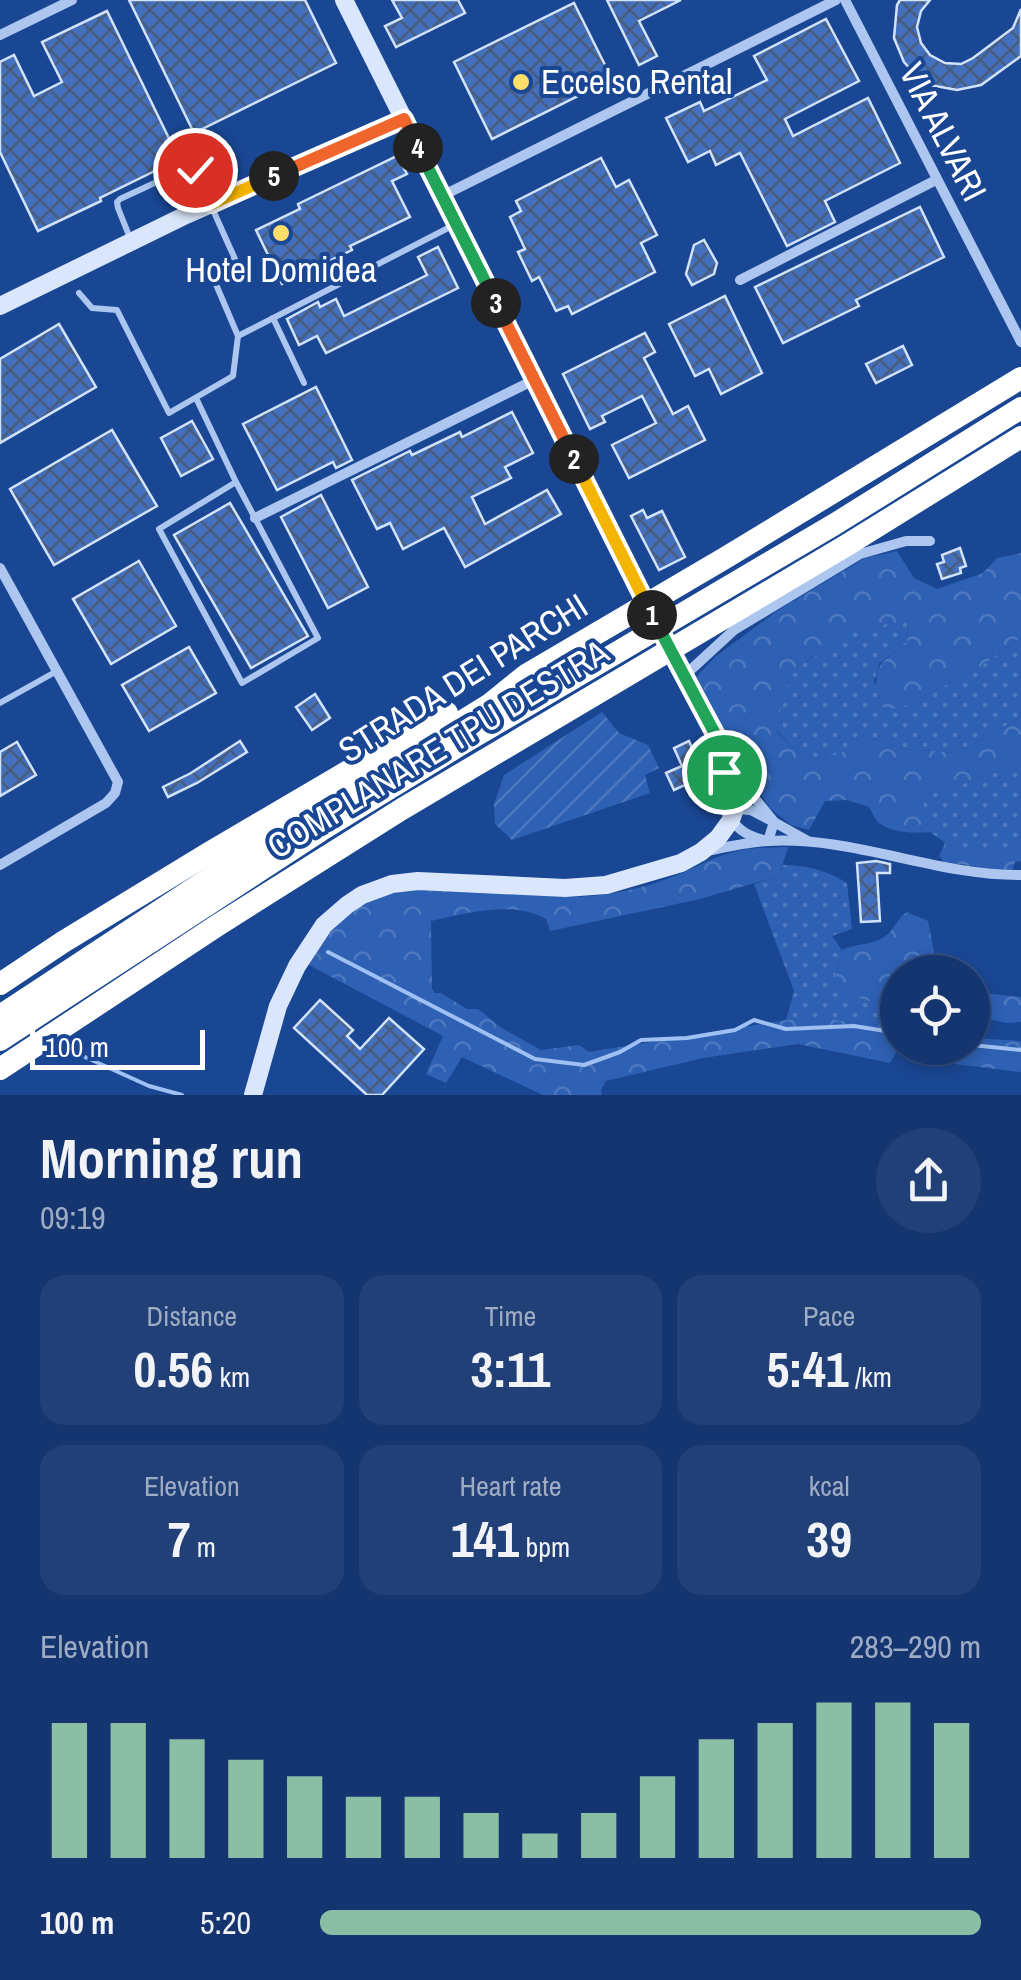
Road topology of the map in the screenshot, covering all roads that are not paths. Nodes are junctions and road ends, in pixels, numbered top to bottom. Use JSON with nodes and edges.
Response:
{"nodes":[{"id":1,"x":72,"y":0,"type":"edge"},
{"id":2,"x":344,"y":0,"type":"edge"},
{"id":3,"x":836,"y":0,"type":"edge"},
{"id":4,"x":845,"y":0,"type":"edge"},
{"id":5,"x":0,"y":34,"type":"edge"},
{"id":6,"x":404,"y":119,"type":"junction"},
{"id":7,"x":936,"y":180,"type":"junction"},
{"id":8,"x":442,"y":196,"type":"junction"},
{"id":9,"x":211,"y":204,"type":"junction"},
{"id":10,"x":457,"y":223,"type":"junction"},
{"id":11,"x":132,"y":242,"type":"junction"},
{"id":12,"x":740,"y":280,"type":"dead end"},
{"id":13,"x":78,"y":292,"type":"dead end"},
{"id":14,"x":0,"y":306,"type":"edge"},
{"id":15,"x":273,"y":318,"type":"junction"},
{"id":16,"x":238,"y":336,"type":"junction"},
{"id":17,"x":1021,"y":342,"type":"edge"},
{"id":18,"x":1018,"y":376,"type":"edge"},
{"id":19,"x":534,"y":380,"type":"junction"},
{"id":20,"x":304,"y":383,"type":"dead end"},
{"id":21,"x":196,"y":398,"type":"junction"},
{"id":22,"x":1021,"y":408,"type":"edge"},
{"id":23,"x":1021,"y":437,"type":"edge"},
{"id":24,"x":236,"y":482,"type":"junction"},
{"id":25,"x":255,"y":518,"type":"junction"},
{"id":26,"x":930,"y":541,"type":"dead end"},
{"id":27,"x":0,"y":568,"type":"edge"},
{"id":28,"x":57,"y":670,"type":"junction"},
{"id":29,"x":680,"y":670,"type":"junction"},
{"id":30,"x":526,"y":674,"type":"junction"},
{"id":31,"x":0,"y":704,"type":"edge"},
{"id":32,"x":714,"y":732,"type":"junction"},
{"id":33,"x":737,"y":776,"type":"junction"},
{"id":34,"x":730,"y":812,"type":"junction"},
{"id":35,"x":774,"y":822,"type":"junction"},
{"id":36,"x":768,"y":841,"type":"junction"},
{"id":37,"x":813,"y":844,"type":"junction"},
{"id":38,"x":701,"y":852,"type":"junction"},
{"id":39,"x":0,"y":865,"type":"edge"},
{"id":40,"x":660,"y":869,"type":"junction"},
{"id":41,"x":1021,"y":875,"type":"edge"},
{"id":42,"x":63,"y":942,"type":"junction"},
{"id":43,"x":0,"y":972,"type":"edge"},
{"id":44,"x":0,"y":984,"type":"edge"},
{"id":45,"x":128,"y":984,"type":"junction"},
{"id":46,"x":0,"y":1016,"type":"edge"},
{"id":47,"x":0,"y":1040,"type":"edge"},
{"id":48,"x":0,"y":1069,"type":"edge"},
{"id":49,"x":0,"y":1080,"type":"edge"},
{"id":50,"x":253,"y":1095,"type":"edge"}],
"edges":[{"from":1,"to":5,"type":"street"},
{"from":2,"to":6,"type":"street"},
{"from":3,"to":8,"type":"street"},
{"from":4,"to":7,"type":"street","name":"VIA ALVARI"},
{"from":6,"to":8,"type":"street"},
{"from":6,"to":9,"type":"street"},
{"from":7,"to":12,"type":"street"},
{"from":7,"to":17,"type":"street","name":"VIA ALVARI"},
{"from":8,"to":10,"type":"street"},
{"from":9,"to":11,"type":"street"},
{"from":9,"to":11,"type":"lane"},
{"from":9,"to":16,"type":"lane"},
{"from":10,"to":15,"type":"lane"},
{"from":10,"to":19,"type":"street"},
{"from":11,"to":14,"type":"street"},
{"from":13,"to":21,"type":"lane"},
{"from":15,"to":16,"type":"lane"},
{"from":15,"to":20,"type":"lane"},
{"from":16,"to":21,"type":"lane"},
{"from":18,"to":30,"type":"highway","name":"STRADA DEI PARCHI"},
{"from":19,"to":25,"type":"street"},
{"from":19,"to":29,"type":"street","bridge":true},
{"from":21,"to":24,"type":"lane"},
{"from":22,"to":47,"type":"highway","name":"STRADA DEI PARCHI"},
{"from":23,"to":45,"type":"highway","name":"COMPLANARE TPU DESTRA"},
{"from":24,"to":25,"type":"lane"},
{"from":24,"to":25,"type":"lane"},
{"from":26,"to":29,"type":"street"},
{"from":27,"to":28,"type":"street"},
{"from":28,"to":31,"type":"lane"},
{"from":28,"to":39,"type":"street"},
{"from":29,"to":32,"type":"street"},
{"from":30,"to":42,"type":"highway"},
{"from":30,"to":46,"type":"highway","name":"STRADA DEI PARCHI"},
{"from":32,"to":33,"type":"street"},
{"from":32,"to":34,"type":"street"},
{"from":33,"to":34,"type":"street"},
{"from":33,"to":35,"type":"street"},
{"from":34,"to":35,"type":"street"},
{"from":34,"to":36,"type":"street"},
{"from":34,"to":38,"type":"street"},
{"from":34,"to":40,"type":"street"},
{"from":35,"to":36,"type":"street"},
{"from":35,"to":37,"type":"street"},
{"from":36,"to":37,"type":"street"},
{"from":36,"to":38,"type":"street"},
{"from":37,"to":41,"type":"street"},
{"from":38,"to":40,"type":"street"},
{"from":40,"to":50,"type":"street"},
{"from":42,"to":43,"type":"highway"},
{"from":42,"to":44,"type":"highway"},
{"from":45,"to":48,"type":"highway","name":"COMPLANARE TPU DESTRA"},
{"from":45,"to":49,"type":"highway"}]}
